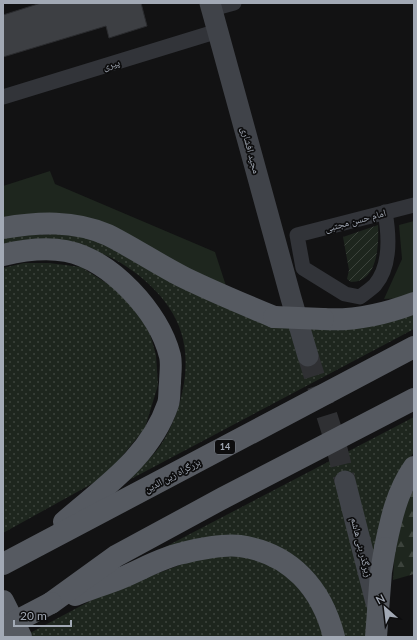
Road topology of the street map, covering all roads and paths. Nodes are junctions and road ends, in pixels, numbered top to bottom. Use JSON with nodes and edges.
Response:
{"nodes":[{"id":1,"x":234,"y":3,"type":"edge"},
{"id":2,"x":211,"y":6,"type":"edge"},
{"id":3,"x":218,"y":31,"type":"junction"},
{"id":4,"x":3,"y":97,"type":"edge"},
{"id":5,"x":414,"y":205,"type":"edge"},
{"id":6,"x":384,"y":212,"type":"junction"},
{"id":7,"x":3,"y":228,"type":"edge"},
{"id":8,"x":3,"y":255,"type":"edge"},
{"id":9,"x":414,"y":303,"type":"edge"},
{"id":10,"x":414,"y":347,"type":"edge"},
{"id":11,"x":308,"y":356,"type":"tunnel mouth"},
{"id":12,"x":414,"y":399,"type":"edge"},
{"id":13,"x":414,"y":467,"type":"edge"},
{"id":14,"x":345,"y":480,"type":"tunnel mouth"},
{"id":15,"x":36,"y":547,"type":"junction"},
{"id":16,"x":3,"y":564,"type":"edge"},
{"id":17,"x":3,"y":601,"type":"edge"},
{"id":18,"x":51,"y":603,"type":"junction"},
{"id":19,"x":3,"y":628,"type":"edge"},
{"id":20,"x":21,"y":637,"type":"edge"},
{"id":21,"x":334,"y":637,"type":"edge"},
{"id":22,"x":376,"y":637,"type":"edge"},
{"id":23,"x":384,"y":637,"type":"edge"}],
"edges":[{"from":1,"to":2,"type":"street"},
{"from":2,"to":3,"type":"main road","name":"مجید افشاری"},
{"from":3,"to":4,"type":"street","name":"پیری"},
{"from":3,"to":11,"type":"main road","name":"مجید افشاری"},
{"from":5,"to":6,"type":"street","name":"امام حسن مجتبی"},
{"from":6,"to":6,"type":"street","name":"امام حسن مجتبی"},
{"from":7,"to":9,"type":"highway","bridge":true},
{"from":8,"to":15,"type":"highway"},
{"from":10,"to":15,"type":"highway","name":"بزرگراه زین الدین","number":"14"},
{"from":12,"to":18,"type":"highway"},
{"from":13,"to":22,"type":"highway","bridge":true},
{"from":14,"to":23,"type":"main road","name":"زیرگذر بنی هاشم"},
{"from":15,"to":16,"type":"highway","number":"14"},
{"from":17,"to":20,"type":"highway"},
{"from":18,"to":19,"type":"highway","bridge":true},
{"from":18,"to":21,"type":"highway"}]}
